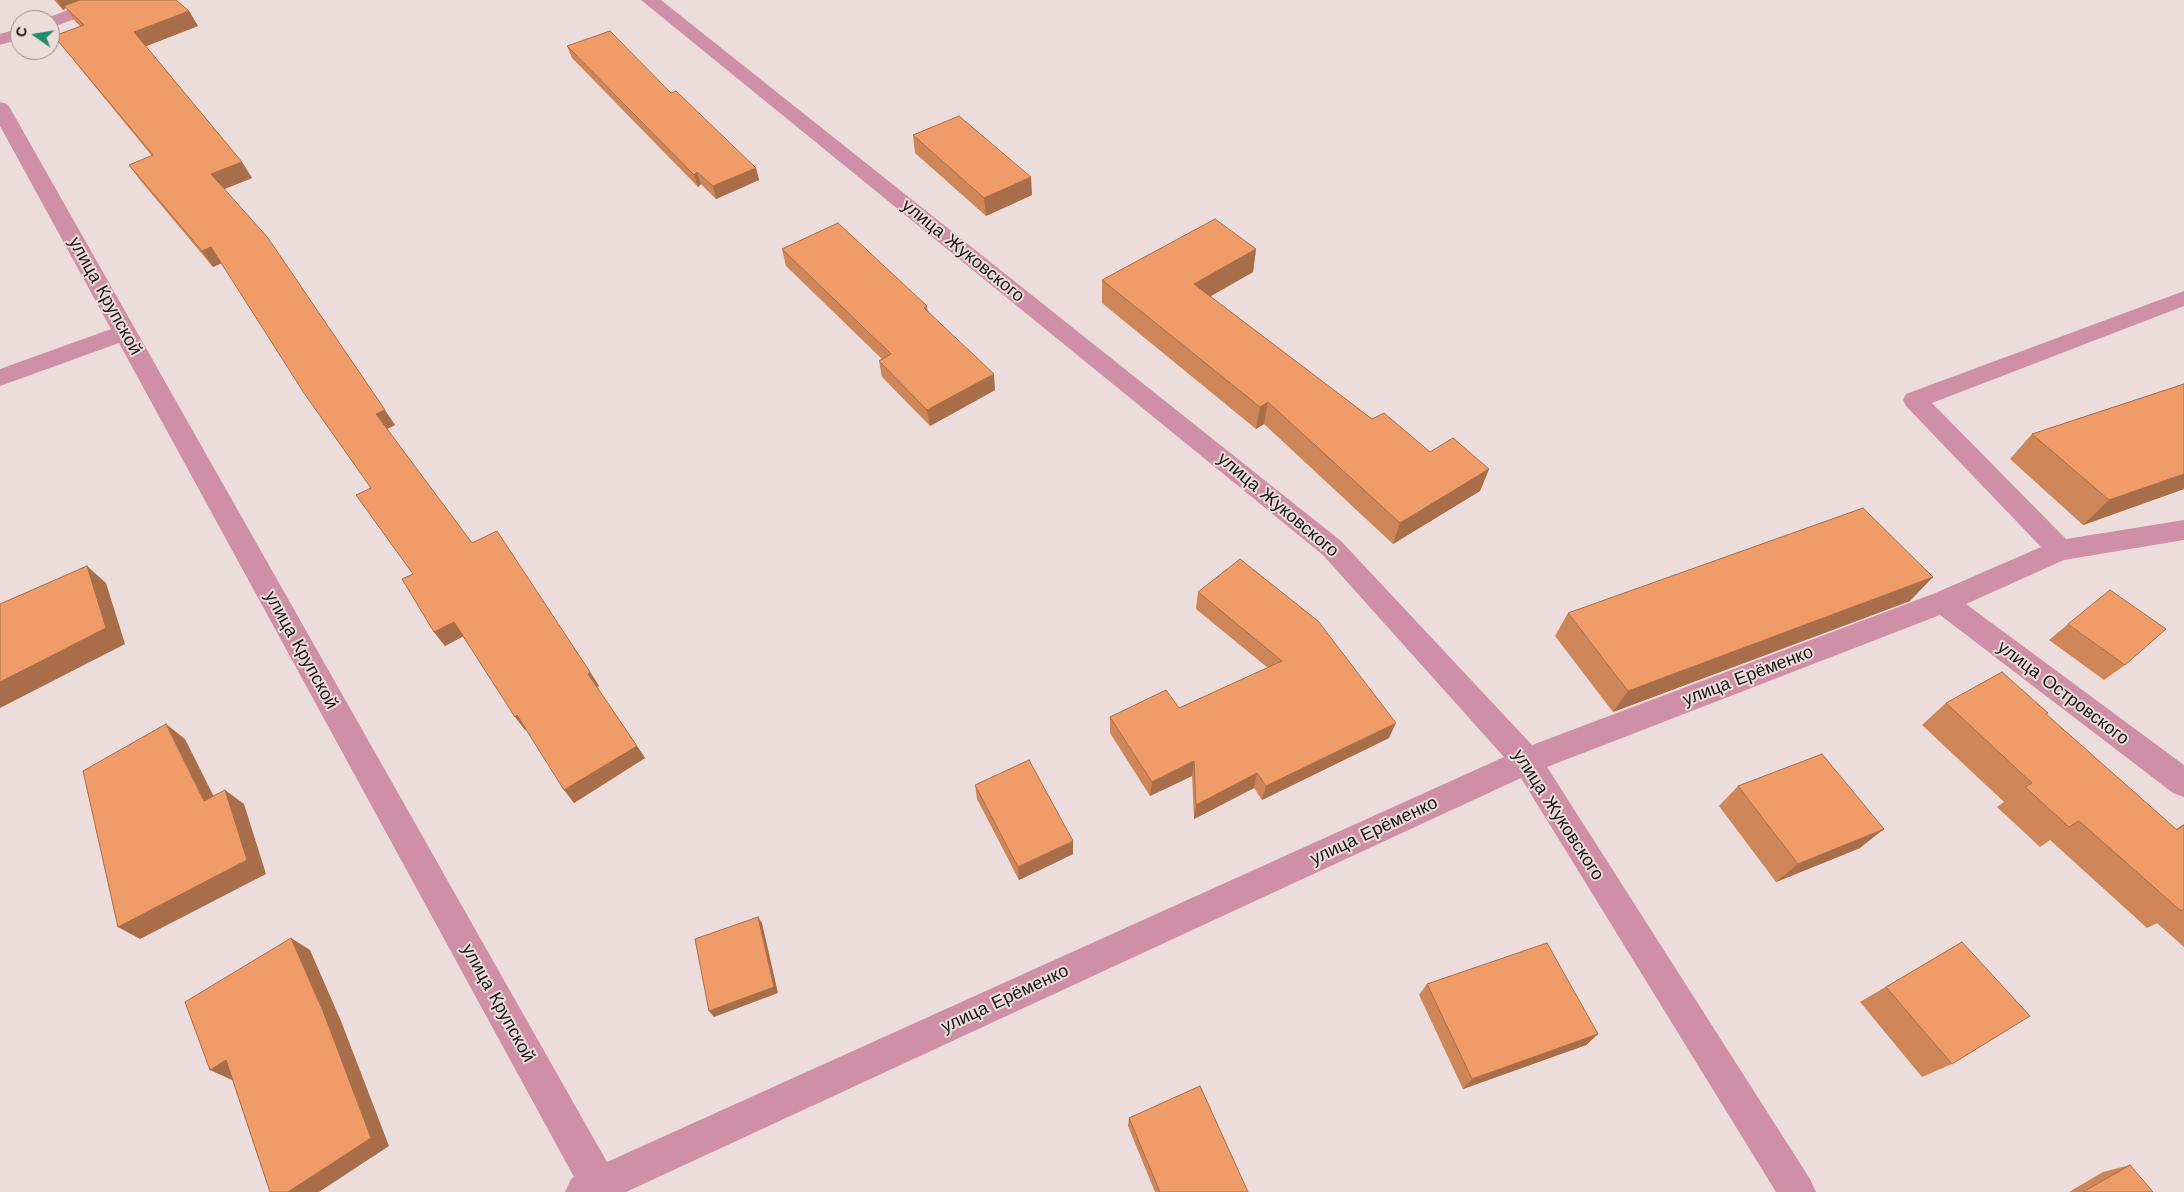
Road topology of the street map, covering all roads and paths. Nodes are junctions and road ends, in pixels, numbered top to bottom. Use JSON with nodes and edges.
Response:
{"nodes":[{"id":1,"x":109,"y":0,"type":"edge"},
{"id":2,"x":650,"y":0,"type":"edge"},
{"id":3,"x":60,"y":18,"type":"edge"},
{"id":4,"x":0,"y":108,"type":"edge"},
{"id":5,"x":2184,"y":298,"type":"edge"},
{"id":6,"x":125,"y":332,"type":"junction"},
{"id":7,"x":0,"y":378,"type":"edge"},
{"id":8,"x":2184,"y":530,"type":"edge"},
{"id":9,"x":2060,"y":550,"type":"junction"},
{"id":10,"x":1943,"y":602,"type":"junction"},
{"id":11,"x":1526,"y":761,"type":"junction"},
{"id":12,"x":2184,"y":784,"type":"edge"},
{"id":13,"x":595,"y":1190,"type":"edge"},
{"id":14,"x":1797,"y":1192,"type":"edge"}],
"edges":[{"from":1,"to":3,"type":"street"},
{"from":2,"to":11,"type":"street","name":"улица Жуковского"},
{"from":4,"to":6,"type":"street","name":"улица Крупской"},
{"from":5,"to":9,"type":"street"},
{"from":6,"to":7,"type":"street"},
{"from":6,"to":13,"type":"street","name":"улица Крупской"},
{"from":8,"to":9,"type":"street","name":"улица Ерёменко"},
{"from":9,"to":10,"type":"street","name":"улица Ерёменко"},
{"from":10,"to":11,"type":"street","name":"улица Ерёменко"},
{"from":10,"to":12,"type":"street","name":"улица Островского"},
{"from":11,"to":13,"type":"street","name":"улица Ерёменко"},
{"from":11,"to":14,"type":"street","name":"улица Жуковского"}]}
